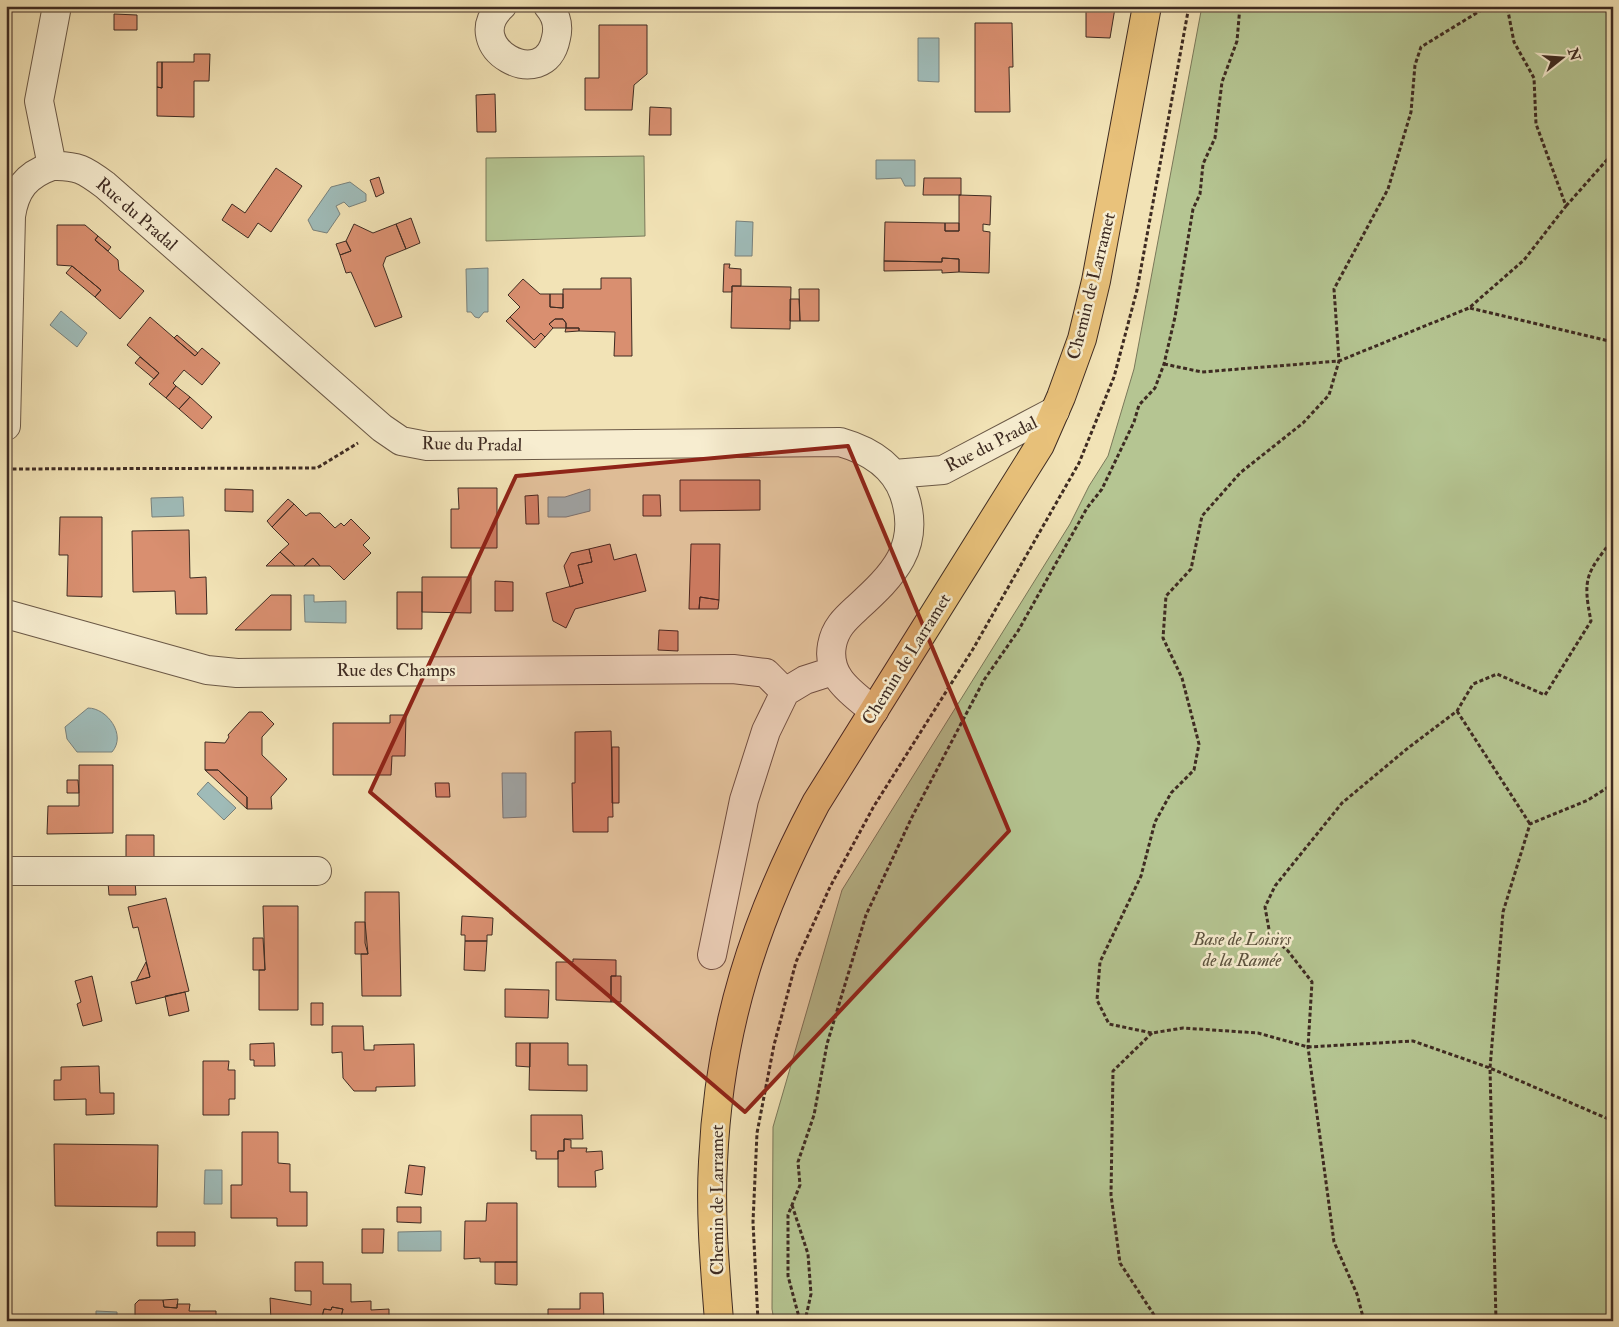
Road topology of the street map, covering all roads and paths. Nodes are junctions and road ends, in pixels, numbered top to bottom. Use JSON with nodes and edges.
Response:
{"nodes":[{"id":1,"x":548,"y":6,"type":"edge"},
{"id":2,"x":1147,"y":6,"type":"edge"},
{"id":3,"x":1189,"y":6,"type":"edge"},
{"id":4,"x":1240,"y":6,"type":"edge"},
{"id":5,"x":1488,"y":6,"type":"edge"},
{"id":6,"x":1507,"y":6,"type":"edge"},
{"id":7,"x":490,"y":9,"type":"edge"},
{"id":8,"x":56,"y":10,"type":"edge"},
{"id":9,"x":1613,"y":153,"type":"edge"},
{"id":10,"x":52,"y":166,"type":"junction"},
{"id":11,"x":14,"y":178,"type":"edge"},
{"id":12,"x":1566,"y":206,"type":"junction"},
{"id":13,"x":8,"y":260,"type":"edge"},
{"id":14,"x":1469,"y":308,"type":"junction"},
{"id":15,"x":1613,"y":342,"type":"edge"},
{"id":16,"x":1339,"y":360,"type":"junction"},
{"id":17,"x":1164,"y":364,"type":"junction"},
{"id":18,"x":1056,"y":412,"type":"junction"},
{"id":19,"x":6,"y":426,"type":"edge"},
{"id":20,"x":382,"y":428,"type":"junction"},
{"id":21,"x":1613,"y":447,"type":"edge"},
{"id":22,"x":6,"y":469,"type":"edge"},
{"id":23,"x":894,"y":474,"type":"junction"},
{"id":24,"x":1613,"y":481,"type":"edge"},
{"id":25,"x":1613,"y":539,"type":"edge"},
{"id":26,"x":6,"y":614,"type":"edge"},
{"id":27,"x":833,"y":670,"type":"junction"},
{"id":28,"x":785,"y":692,"type":"junction"},
{"id":29,"x":874,"y":711,"type":"junction"},
{"id":30,"x":1457,"y":711,"type":"junction"},
{"id":31,"x":1613,"y":784,"type":"edge"},
{"id":32,"x":1530,"y":824,"type":"junction"},
{"id":33,"x":6,"y":870,"type":"edge"},
{"id":34,"x":317,"y":871,"type":"dead end"},
{"id":35,"x":712,"y":955,"type":"dead end"},
{"id":36,"x":1152,"y":1033,"type":"junction"},
{"id":37,"x":1308,"y":1047,"type":"junction"},
{"id":38,"x":1490,"y":1068,"type":"junction"},
{"id":39,"x":1613,"y":1121,"type":"edge"},
{"id":40,"x":792,"y":1205,"type":"junction"},
{"id":41,"x":719,"y":1321,"type":"edge"},
{"id":42,"x":758,"y":1321,"type":"edge"},
{"id":43,"x":800,"y":1321,"type":"edge"},
{"id":44,"x":805,"y":1321,"type":"edge"},
{"id":45,"x":1158,"y":1321,"type":"edge"},
{"id":46,"x":1364,"y":1321,"type":"edge"},
{"id":47,"x":1496,"y":1321,"type":"edge"}],
"edges":[{"from":1,"to":7,"type":"street"},
{"from":2,"to":18,"type":"main road","name":"Chemin de Larramet"},
{"from":3,"to":42,"type":"path","name":"Chemin de Larramet"},
{"from":4,"to":17,"type":"path"},
{"from":5,"to":16,"type":"path"},
{"from":6,"to":12,"type":"path"},
{"from":8,"to":10,"type":"street"},
{"from":9,"to":12,"type":"path"},
{"from":10,"to":11,"type":"street","name":"Rue du Pradal"},
{"from":10,"to":20,"type":"street","name":"Rue du Pradal"},
{"from":11,"to":13,"type":"street","name":"Rue du Pradal"},
{"from":12,"to":14,"type":"path"},
{"from":13,"to":19,"type":"street","name":"Rue du Pradal"},
{"from":14,"to":15,"type":"path"},
{"from":14,"to":16,"type":"path"},
{"from":16,"to":17,"type":"path"},
{"from":16,"to":36,"type":"path"},
{"from":17,"to":40,"type":"path"},
{"from":18,"to":23,"type":"street","name":"Rue du Pradal"},
{"from":18,"to":29,"type":"main road","name":"Chemin de Larramet"},
{"from":20,"to":22,"type":"path"},
{"from":20,"to":23,"type":"street","name":"Rue du Pradal"},
{"from":21,"to":24,"type":"path"},
{"from":23,"to":27,"type":"street","name":"Rue du Pradal"},
{"from":25,"to":30,"type":"path"},
{"from":26,"to":28,"type":"street","name":"Rue des Champs"},
{"from":27,"to":28,"type":"street"},
{"from":27,"to":29,"type":"street"},
{"from":28,"to":35,"type":"street"},
{"from":29,"to":41,"type":"main road","name":"Chemin de Larramet"},
{"from":30,"to":32,"type":"path"},
{"from":30,"to":37,"type":"path"},
{"from":31,"to":32,"type":"path"},
{"from":32,"to":38,"type":"path"},
{"from":33,"to":34,"type":"street"},
{"from":36,"to":37,"type":"path"},
{"from":36,"to":45,"type":"path"},
{"from":37,"to":38,"type":"path"},
{"from":37,"to":46,"type":"path"},
{"from":38,"to":39,"type":"path"},
{"from":38,"to":47,"type":"path"},
{"from":40,"to":43,"type":"path"},
{"from":40,"to":44,"type":"path"}]}
